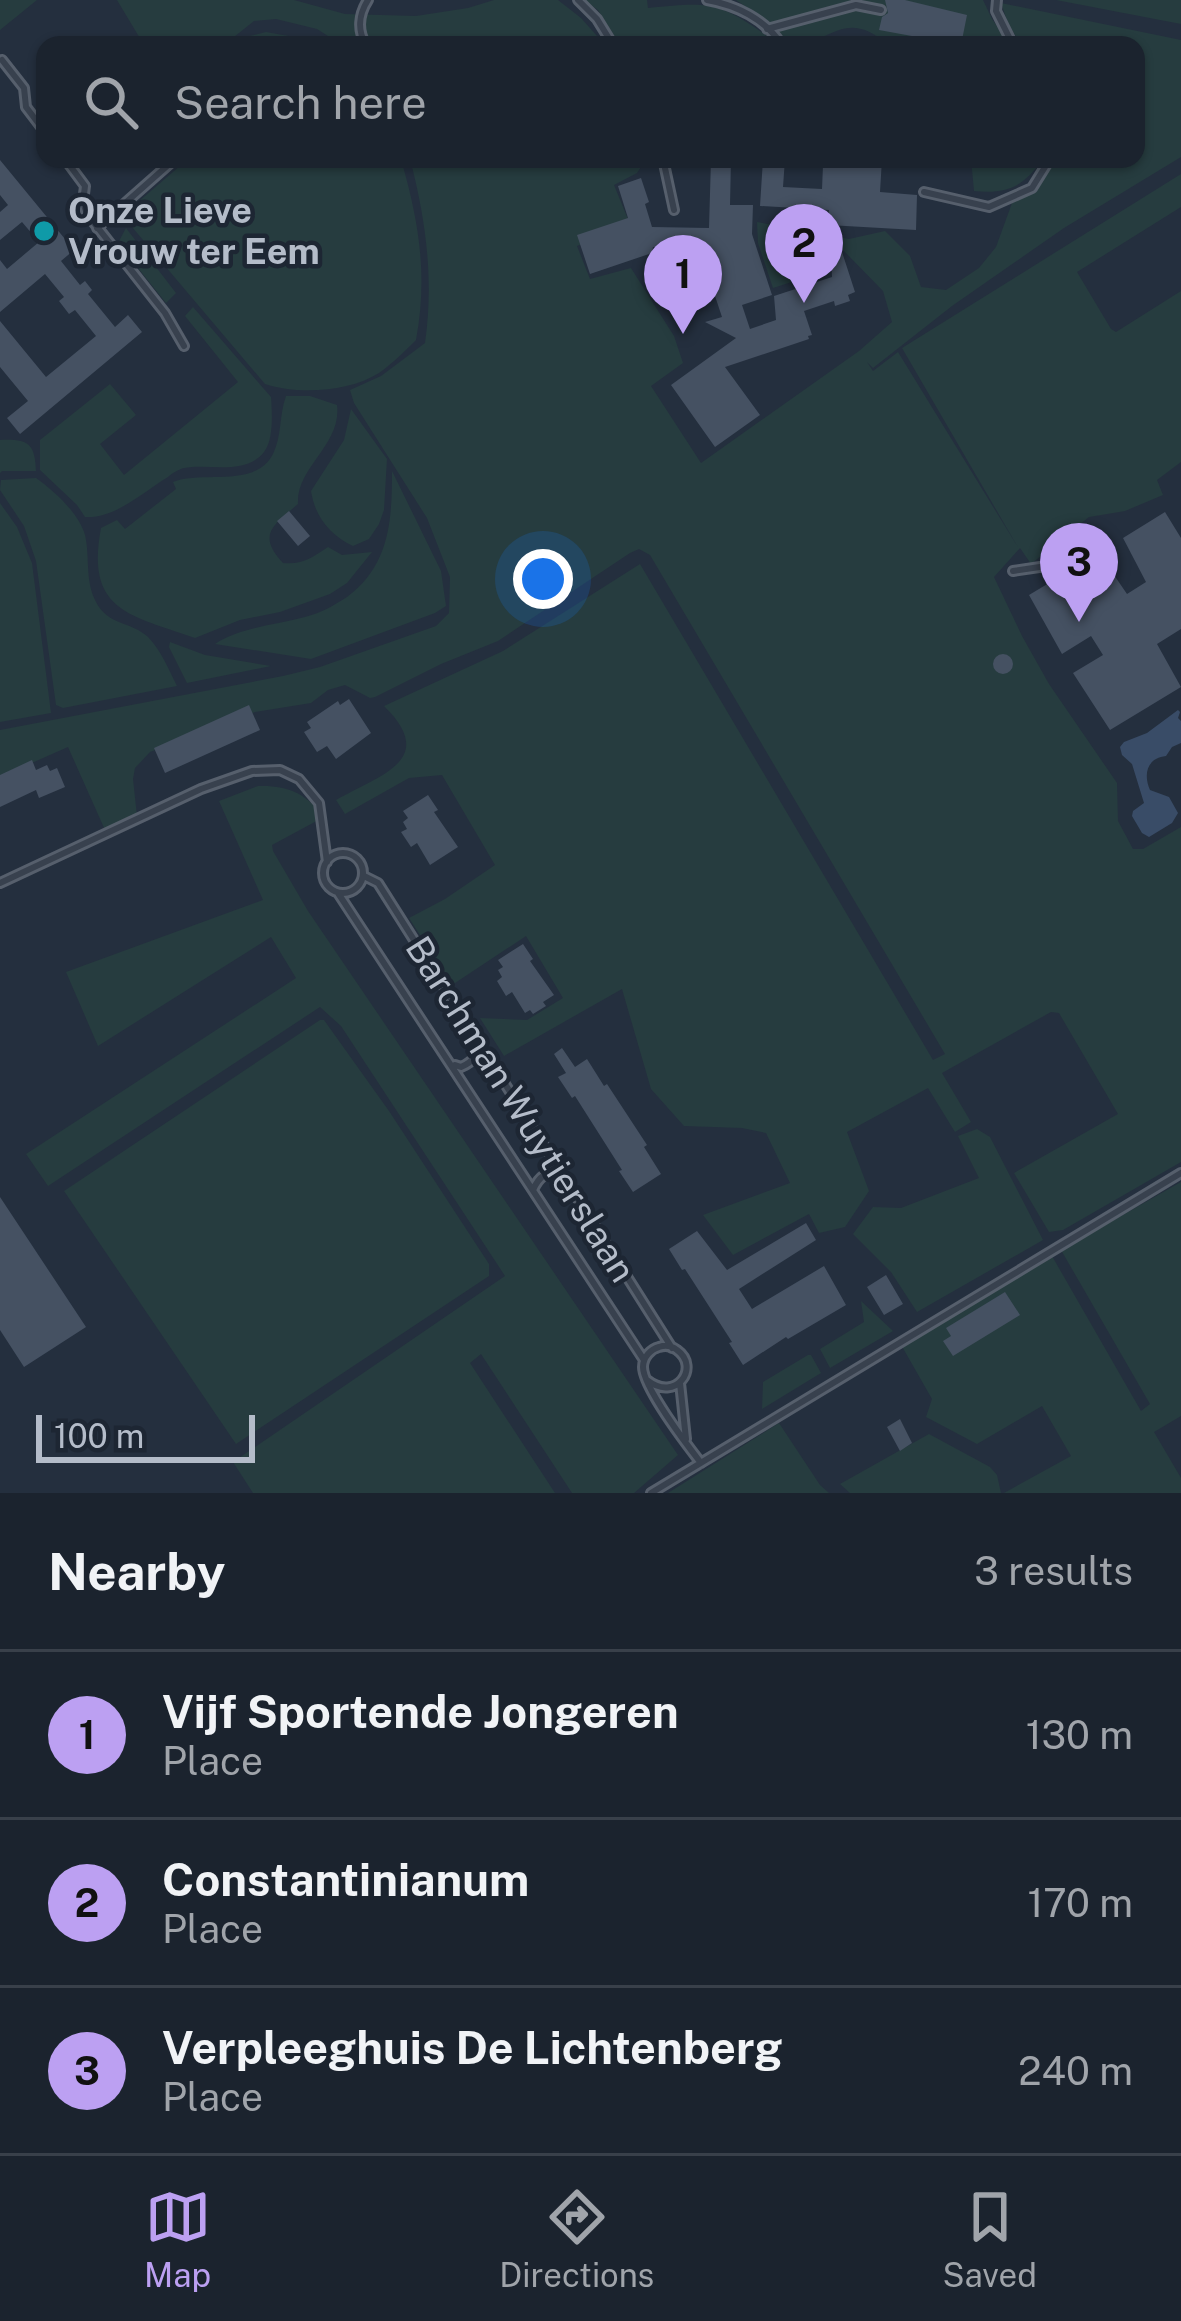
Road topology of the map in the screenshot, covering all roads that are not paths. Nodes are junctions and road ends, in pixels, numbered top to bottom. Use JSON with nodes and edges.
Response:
{"nodes":[{"id":1,"x":368,"y":0,"type":"edge"},
{"id":2,"x":578,"y":0,"type":"edge"},
{"id":3,"x":707,"y":0,"type":"edge"},
{"id":4,"x":997,"y":0,"type":"edge"},
{"id":5,"x":881,"y":10,"type":"dead end"},
{"id":6,"x":766,"y":28,"type":"junction"},
{"id":7,"x":363,"y":36,"type":"edge"},
{"id":8,"x":607,"y":36,"type":"edge"},
{"id":9,"x":774,"y":36,"type":"edge"},
{"id":10,"x":1008,"y":36,"type":"edge"},
{"id":11,"x":1,"y":59,"type":"edge"},
{"id":12,"x":36,"y":120,"type":"edge"},
{"id":13,"x":72,"y":168,"type":"edge"},
{"id":14,"x":165,"y":168,"type":"edge"},
{"id":15,"x":665,"y":168,"type":"edge"},
{"id":16,"x":1044,"y":168,"type":"edge"},
{"id":17,"x":924,"y":192,"type":"dead end"},
{"id":18,"x":674,"y":210,"type":"dead end"},
{"id":19,"x":97,"y":228,"type":"junction"},
{"id":20,"x":184,"y":346,"type":"dead end"},
{"id":21,"x":1060,"y":564,"type":"dead end"},
{"id":22,"x":1012,"y":571,"type":"dead end"},
{"id":23,"x":327,"y":862,"type":"junction"},
{"id":24,"x":364,"y":876,"type":"junction"},
{"id":25,"x":0,"y":883,"type":"edge"},
{"id":26,"x":338,"y":893,"type":"junction"},
{"id":27,"x":477,"y":1039,"type":"junction"},
{"id":28,"x":452,"y":1064,"type":"junction"},
{"id":29,"x":561,"y":1171,"type":"junction"},
{"id":30,"x":1181,"y":1173,"type":"edge"},
{"id":31,"x":533,"y":1190,"type":"junction"},
{"id":32,"x":672,"y":1348,"type":"junction"},
{"id":33,"x":644,"y":1360,"type":"junction"},
{"id":34,"x":646,"y":1380,"type":"junction"},
{"id":35,"x":680,"y":1383,"type":"junction"},
{"id":36,"x":686,"y":1444,"type":"junction"},
{"id":37,"x":700,"y":1463,"type":"junction"},
{"id":38,"x":651,"y":1493,"type":"edge"}],
"edges":[{"from":1,"to":7,"type":"lane"},
{"from":2,"to":8,"type":"lane"},
{"from":3,"to":6,"type":"lane"},
{"from":4,"to":10,"type":"lane"},
{"from":5,"to":6,"type":"lane"},
{"from":6,"to":9,"type":"lane"},
{"from":11,"to":12,"type":"lane"},
{"from":13,"to":19,"type":"lane"},
{"from":14,"to":19,"type":"lane"},
{"from":15,"to":18,"type":"lane"},
{"from":16,"to":17,"type":"lane"},
{"from":19,"to":20,"type":"lane"},
{"from":21,"to":22,"type":"lane"},
{"from":23,"to":24,"type":"lane"},
{"from":23,"to":25,"type":"lane"},
{"from":23,"to":26,"type":"lane"},
{"from":24,"to":26,"type":"lane"},
{"from":24,"to":27,"type":"lane","name":"Barchman Wuytierslaan"},
{"from":26,"to":28,"type":"lane","name":"Barchman Wuytierslaan"},
{"from":27,"to":28,"type":"lane"},
{"from":27,"to":29,"type":"lane","name":"Barchman Wuytierslaan"},
{"from":28,"to":31,"type":"lane","name":"Barchman Wuytierslaan"},
{"from":29,"to":31,"type":"lane"},
{"from":29,"to":32,"type":"lane","name":"Barchman Wuytierslaan"},
{"from":30,"to":37,"type":"lane"},
{"from":31,"to":33,"type":"lane","name":"Barchman Wuytierslaan"},
{"from":32,"to":33,"type":"lane"},
{"from":32,"to":35,"type":"lane","name":"Barchman Wuytierslaan"},
{"from":33,"to":34,"type":"lane","name":"Barchman Wuytierslaan"},
{"from":34,"to":35,"type":"lane"},
{"from":34,"to":36,"type":"lane","name":"Barchman Wuytierslaan"},
{"from":35,"to":36,"type":"lane","name":"Barchman Wuytierslaan"},
{"from":36,"to":37,"type":"lane","name":"Barchman Wuytierslaan"},
{"from":37,"to":38,"type":"lane"}]}
